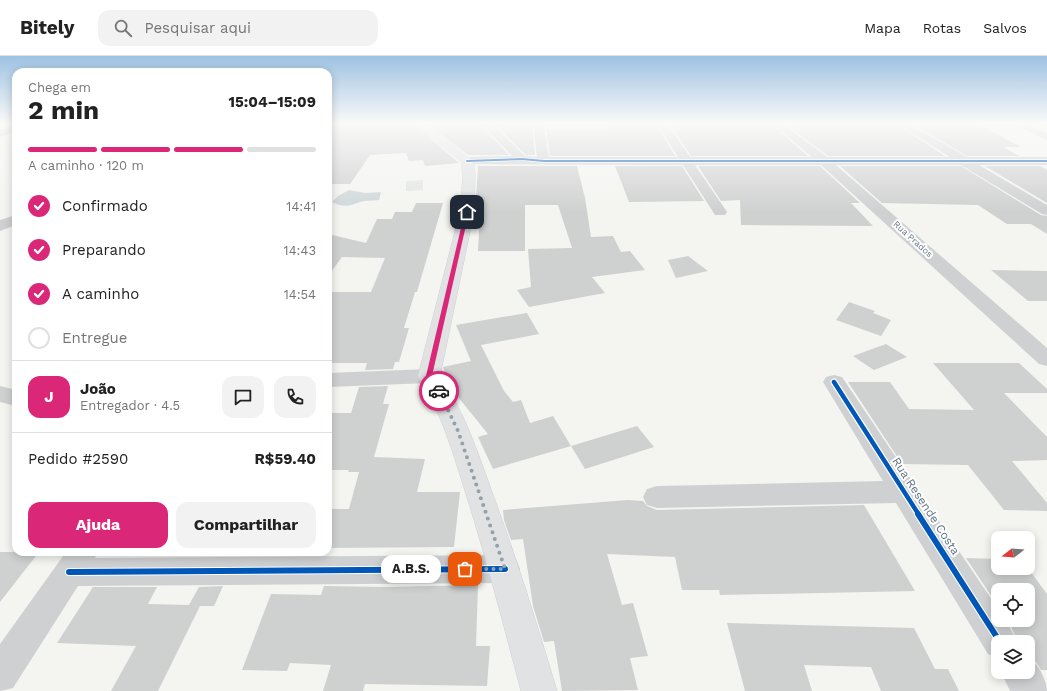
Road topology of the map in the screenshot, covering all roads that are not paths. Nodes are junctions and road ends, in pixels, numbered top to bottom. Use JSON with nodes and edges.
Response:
{"nodes":[{"id":1,"x":456,"y":153,"type":"edge"},
{"id":2,"x":515,"y":153,"type":"edge"},
{"id":3,"x":543,"y":153,"type":"edge"},
{"id":4,"x":683,"y":153,"type":"edge"},
{"id":5,"x":815,"y":153,"type":"edge"},
{"id":6,"x":950,"y":153,"type":"edge"},
{"id":7,"x":522,"y":159,"type":"junction"},
{"id":8,"x":467,"y":161,"type":"junction"},
{"id":9,"x":544,"y":161,"type":"junction"},
{"id":10,"x":1047,"y":161,"type":"edge"},
{"id":11,"x":827,"y":162,"type":"junction"},
{"id":12,"x":965,"y":162,"type":"junction"},
{"id":13,"x":690,"y":163,"type":"junction"},
{"id":14,"x":1047,"y":211,"type":"edge"},
{"id":15,"x":720,"y":212,"type":"dead end"},
{"id":16,"x":12,"y":221,"type":"edge"},
{"id":17,"x":0,"y":226,"type":"edge"},
{"id":18,"x":1047,"y":359,"type":"edge"},
{"id":19,"x":429,"y":376,"type":"junction"},
{"id":20,"x":332,"y":380,"type":"edge"},
{"id":21,"x":834,"y":382,"type":"dead end"},
{"id":22,"x":12,"y":388,"type":"edge"},
{"id":23,"x":0,"y":389,"type":"edge"},
{"id":24,"x":0,"y":394,"type":"edge"},
{"id":25,"x":12,"y":397,"type":"edge"},
{"id":26,"x":905,"y":492,"type":"junction"},
{"id":27,"x":658,"y":497,"type":"dead end"},
{"id":28,"x":76,"y":562,"type":"edge"},
{"id":29,"x":505,"y":569,"type":"junction"},
{"id":30,"x":996,"y":635,"type":"edge"},
{"id":31,"x":0,"y":675,"type":"edge"},
{"id":32,"x":1023,"y":679,"type":"edge"},
{"id":33,"x":538,"y":691,"type":"edge"},
{"id":34,"x":1031,"y":691,"type":"edge"}],
"edges":[{"from":1,"to":8,"type":"main road"},
{"from":2,"to":7,"type":"street"},
{"from":3,"to":9,"type":"street"},
{"from":4,"to":13,"type":"street"},
{"from":5,"to":11,"type":"street","name":"Rua Prados"},
{"from":6,"to":12,"type":"street"},
{"from":7,"to":8,"type":"street"},
{"from":7,"to":9,"type":"street"},
{"from":8,"to":19,"type":"main road"},
{"from":9,"to":13,"type":"street"},
{"from":10,"to":12,"type":"street"},
{"from":11,"to":12,"type":"street"},
{"from":11,"to":13,"type":"street"},
{"from":11,"to":18,"type":"street","name":"Rua Prados"},
{"from":12,"to":14,"type":"street"},
{"from":13,"to":15,"type":"street"},
{"from":16,"to":17,"type":"street"},
{"from":19,"to":20,"type":"street"},
{"from":19,"to":29,"type":"main road"},
{"from":21,"to":26,"type":"street","name":"Rua Resende Costa"},
{"from":22,"to":23,"type":"street"},
{"from":24,"to":25,"type":"street"},
{"from":26,"to":27,"type":"street"},
{"from":26,"to":30,"type":"street","name":"Rua Resende Costa"},
{"from":28,"to":29,"type":"street"},
{"from":28,"to":31,"type":"street"},
{"from":29,"to":33,"type":"main road"},
{"from":32,"to":34,"type":"street"}]}
